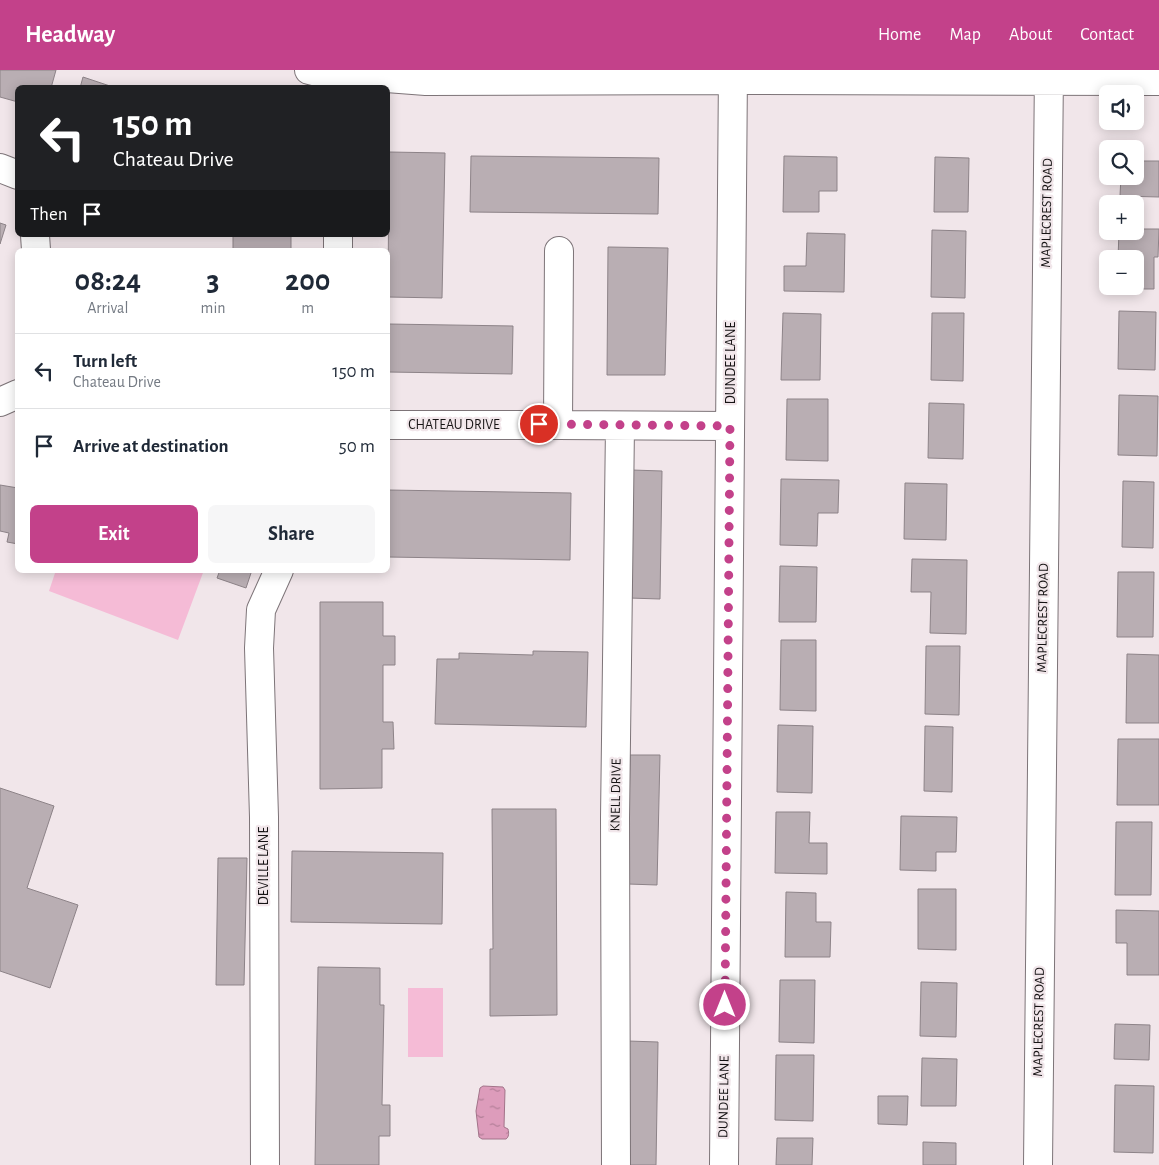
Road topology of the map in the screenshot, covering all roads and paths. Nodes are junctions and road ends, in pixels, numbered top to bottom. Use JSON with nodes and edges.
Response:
{"nodes":[{"id":1,"x":309,"y":70,"type":"edge"},
{"id":2,"x":733,"y":75,"type":"edge"},
{"id":3,"x":426,"y":76,"type":"edge"},
{"id":4,"x":1049,"y":76,"type":"edge"},
{"id":5,"x":339,"y":81,"type":"edge"},
{"id":6,"x":1159,"y":81,"type":"edge"},
{"id":7,"x":0,"y":168,"type":"edge"},
{"id":8,"x":15,"y":174,"type":"edge"},
{"id":9,"x":559,"y":251,"type":"dead end"},
{"id":10,"x":15,"y":395,"type":"edge"},
{"id":11,"x":0,"y":402,"type":"edge"},
{"id":12,"x":558,"y":424,"type":"junction"},
{"id":13,"x":390,"y":425,"type":"edge"},
{"id":14,"x":620,"y":426,"type":"junction"},
{"id":15,"x":730,"y":426,"type":"junction"},
{"id":16,"x":278,"y":573,"type":"edge"},
{"id":17,"x":265,"y":1165,"type":"edge"},
{"id":18,"x":616,"y":1165,"type":"edge"},
{"id":19,"x":724,"y":1165,"type":"edge"},
{"id":20,"x":1038,"y":1165,"type":"edge"}],
"edges":[{"from":1,"to":5,"type":"street"},
{"from":2,"to":3,"type":"street"},
{"from":2,"to":4,"type":"street"},
{"from":2,"to":15,"type":"street","name":"DUNDEE LANE"},
{"from":3,"to":5,"type":"street"},
{"from":4,"to":6,"type":"street"},
{"from":4,"to":20,"type":"street","name":"MAPLECREST ROAD"},
{"from":7,"to":8,"type":"street"},
{"from":9,"to":12,"type":"street"},
{"from":10,"to":11,"type":"street"},
{"from":12,"to":13,"type":"street","name":"CHATEAU DRIVE"},
{"from":12,"to":14,"type":"street","name":"CHATEAU DRIVE"},
{"from":14,"to":15,"type":"street","name":"CHATEAU DRIVE"},
{"from":14,"to":18,"type":"street","name":"KNELL DRIVE"},
{"from":15,"to":19,"type":"street","name":"DUNDEE LANE"},
{"from":16,"to":17,"type":"street","name":"DEVILLE LANE"}]}
